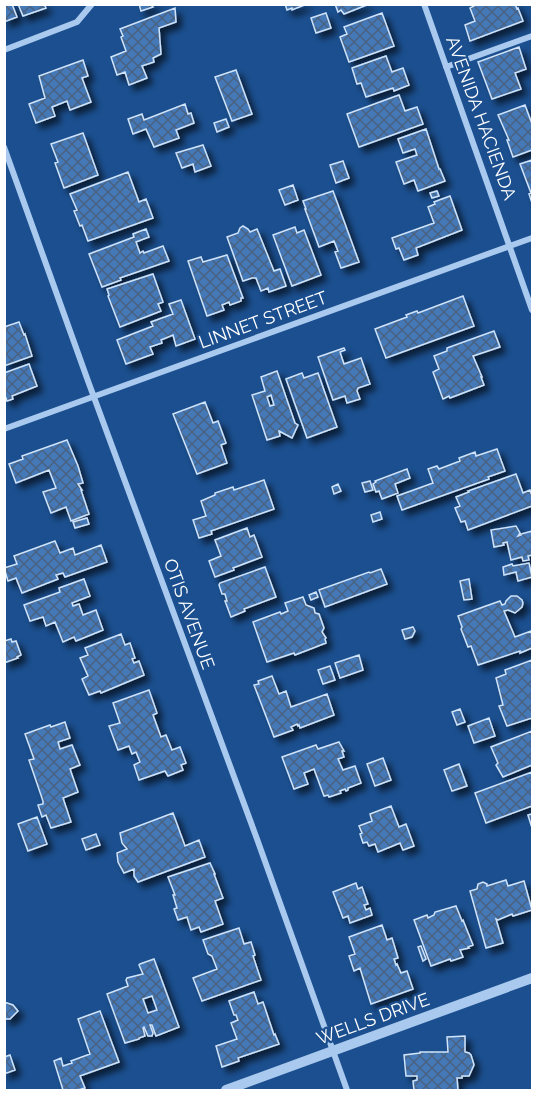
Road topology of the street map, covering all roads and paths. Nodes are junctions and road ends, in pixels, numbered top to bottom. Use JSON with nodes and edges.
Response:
{"nodes":[{"id":1,"x":92,"y":4,"type":"edge"},
{"id":2,"x":424,"y":4,"type":"edge"},
{"id":3,"x":532,"y":36,"type":"edge"},
{"id":4,"x":4,"y":50,"type":"edge"},
{"id":5,"x":446,"y":67,"type":"junction"},
{"id":6,"x":4,"y":147,"type":"edge"},
{"id":7,"x":532,"y":238,"type":"edge"},
{"id":8,"x":510,"y":246,"type":"junction"},
{"id":9,"x":532,"y":310,"type":"edge"},
{"id":10,"x":94,"y":397,"type":"junction"},
{"id":11,"x":4,"y":429,"type":"edge"},
{"id":12,"x":532,"y":978,"type":"edge"},
{"id":13,"x":332,"y":1051,"type":"junction"},
{"id":14,"x":226,"y":1090,"type":"edge"},
{"id":15,"x":346,"y":1090,"type":"edge"}],
"edges":[{"from":1,"to":4,"type":"street"},
{"from":2,"to":5,"type":"street","name":"AVENIDA HACIENDA"},
{"from":3,"to":5,"type":"street"},
{"from":5,"to":8,"type":"street","name":"AVENIDA HACIENDA"},
{"from":6,"to":10,"type":"street","name":"OTIS AVENUE"},
{"from":7,"to":8,"type":"street","name":"LINNET STREET"},
{"from":8,"to":9,"type":"street","name":"AVENIDA HACIENDA"},
{"from":8,"to":10,"type":"street","name":"LINNET STREET"},
{"from":10,"to":11,"type":"street","name":"LINNET STREET"},
{"from":10,"to":13,"type":"street","name":"OTIS AVENUE"},
{"from":12,"to":13,"type":"street","name":"WELLS DRIVE"},
{"from":13,"to":14,"type":"street","name":"WELLS DRIVE"},
{"from":13,"to":15,"type":"street","name":"OTIS AVENUE"}]}
